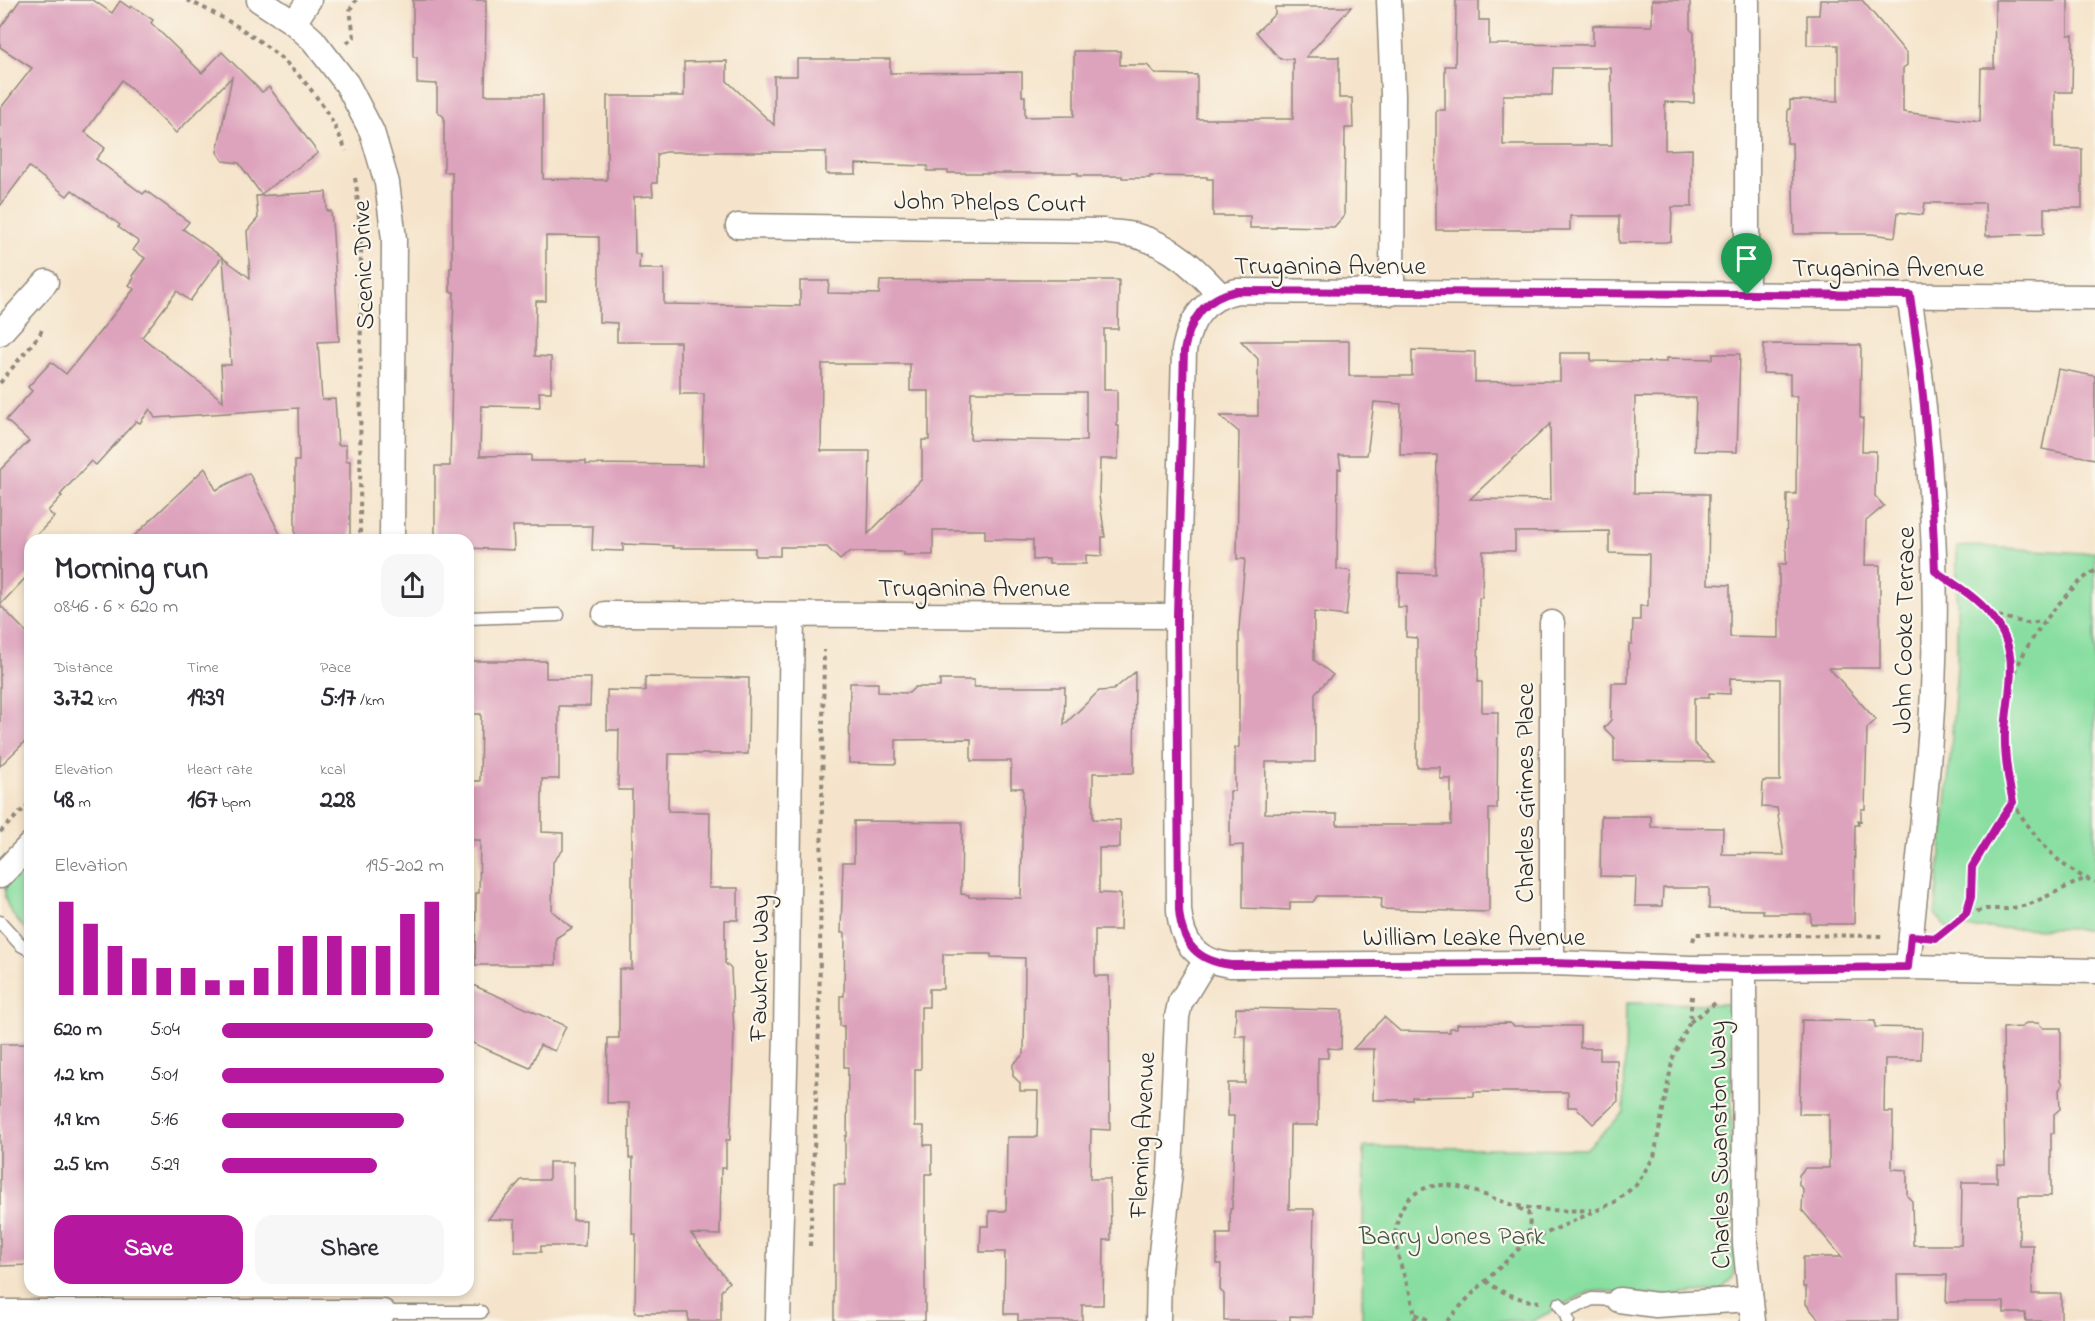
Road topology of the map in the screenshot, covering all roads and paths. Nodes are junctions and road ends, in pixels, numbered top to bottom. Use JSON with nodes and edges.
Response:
{"nodes":[{"id":1,"x":187,"y":0,"type":"edge"},
{"id":2,"x":259,"y":0,"type":"edge"},
{"id":3,"x":309,"y":0,"type":"edge"},
{"id":4,"x":1389,"y":0,"type":"edge"},
{"id":5,"x":1747,"y":0,"type":"edge"},
{"id":6,"x":294,"y":23,"type":"junction"},
{"id":7,"x":348,"y":158,"type":"dead end"},
{"id":8,"x":354,"y":175,"type":"dead end"},
{"id":9,"x":738,"y":226,"type":"dead end"},
{"id":10,"x":46,"y":282,"type":"dead end"},
{"id":11,"x":1392,"y":293,"type":"junction"},
{"id":12,"x":1220,"y":295,"type":"junction"},
{"id":13,"x":1747,"y":295,"type":"junction"},
{"id":14,"x":1910,"y":295,"type":"junction"},
{"id":15,"x":2095,"y":297,"type":"edge"},
{"id":16,"x":0,"y":333,"type":"edge"},
{"id":17,"x":360,"y":534,"type":"edge"},
{"id":18,"x":392,"y":534,"type":"edge"},
{"id":19,"x":1935,"y":571,"type":"junction"},
{"id":20,"x":2095,"y":571,"type":"edge"},
{"id":21,"x":605,"y":614,"type":"dead end"},
{"id":22,"x":1990,"y":614,"type":"junction"},
{"id":23,"x":558,"y":615,"type":"dead end"},
{"id":24,"x":792,"y":616,"type":"junction"},
{"id":25,"x":1177,"y":616,"type":"junction"},
{"id":26,"x":474,"y":618,"type":"edge"},
{"id":27,"x":2045,"y":621,"type":"junction"},
{"id":28,"x":1552,"y":623,"type":"dead end"},
{"id":29,"x":824,"y":650,"type":"dead end"},
{"id":30,"x":2012,"y":682,"type":"junction"},
{"id":31,"x":2013,"y":802,"type":"junction"},
{"id":32,"x":24,"y":809,"type":"edge"},
{"id":33,"x":0,"y":832,"type":"edge"},
{"id":34,"x":24,"y":851,"type":"edge"},
{"id":35,"x":0,"y":876,"type":"edge"},
{"id":36,"x":2086,"y":878,"type":"junction"},
{"id":37,"x":2095,"y":882,"type":"edge"},
{"id":38,"x":1966,"y":914,"type":"junction"},
{"id":39,"x":0,"y":922,"type":"edge"},
{"id":40,"x":1911,"y":936,"type":"junction"},
{"id":41,"x":24,"y":947,"type":"edge"},
{"id":42,"x":1206,"y":960,"type":"junction"},
{"id":43,"x":1552,"y":963,"type":"junction"},
{"id":44,"x":1908,"y":967,"type":"junction"},
{"id":45,"x":1691,"y":968,"type":"junction"},
{"id":46,"x":1744,"y":969,"type":"junction"},
{"id":47,"x":2095,"y":971,"type":"edge"},
{"id":48,"x":1719,"y":1001,"type":"dead end"},
{"id":49,"x":1690,"y":1022,"type":"junction"},
{"id":50,"x":1516,"y":1206,"type":"junction"},
{"id":51,"x":1596,"y":1210,"type":"junction"},
{"id":52,"x":1525,"y":1243,"type":"junction"},
{"id":53,"x":810,"y":1253,"type":"dead end"},
{"id":54,"x":1486,"y":1281,"type":"junction"},
{"id":55,"x":1619,"y":1300,"type":"joint"},
{"id":56,"x":1751,"y":1310,"type":"edge"},
{"id":57,"x":0,"y":1312,"type":"edge"},
{"id":58,"x":383,"y":1312,"type":"joint"},
{"id":59,"x":481,"y":1312,"type":"dead end"},
{"id":60,"x":1564,"y":1312,"type":"edge"},
{"id":61,"x":1415,"y":1314,"type":"junction"},
{"id":62,"x":778,"y":1321,"type":"edge"},
{"id":63,"x":1158,"y":1321,"type":"edge"},
{"id":64,"x":1415,"y":1321,"type":"edge"},
{"id":65,"x":1431,"y":1321,"type":"edge"},
{"id":66,"x":1447,"y":1321,"type":"edge"}],
"edges":[{"from":1,"to":7,"type":"path"},
{"from":2,"to":6,"type":"street","name":"Scenic Drive"},
{"from":3,"to":6,"type":"street"},
{"from":4,"to":11,"type":"street"},
{"from":5,"to":13,"type":"street"},
{"from":6,"to":18,"type":"street","name":"Scenic Drive"},
{"from":8,"to":17,"type":"path"},
{"from":9,"to":12,"type":"street","name":"John Phelps Court"},
{"from":10,"to":16,"type":"street"},
{"from":11,"to":12,"type":"street","name":"Truganina Avenue"},
{"from":11,"to":13,"type":"street","name":"Truganina Avenue"},
{"from":12,"to":25,"type":"street","name":"Truganina Avenue"},
{"from":13,"to":14,"type":"street","name":"Truganina Avenue"},
{"from":14,"to":15,"type":"street","name":"Truganina Avenue"},
{"from":14,"to":19,"type":"street","name":"John Cooke Terrace"},
{"from":19,"to":22,"type":"path"},
{"from":19,"to":40,"type":"street","name":"John Cooke Terrace"},
{"from":20,"to":27,"type":"path"},
{"from":21,"to":24,"type":"street","name":"Truganina Avenue"},
{"from":22,"to":27,"type":"path"},
{"from":22,"to":30,"type":"path"},
{"from":23,"to":26,"type":"lane"},
{"from":24,"to":25,"type":"street","name":"Truganina Avenue"},
{"from":24,"to":62,"type":"street","name":"Fawkner Way"},
{"from":25,"to":42,"type":"street"},
{"from":27,"to":30,"type":"path"},
{"from":28,"to":43,"type":"street","name":"Charles Grimes Place"},
{"from":29,"to":53,"type":"path"},
{"from":30,"to":31,"type":"path"},
{"from":31,"to":36,"type":"path"},
{"from":31,"to":38,"type":"path"},
{"from":32,"to":33,"type":"path"},
{"from":34,"to":35,"type":"street"},
{"from":36,"to":37,"type":"path"},
{"from":36,"to":38,"type":"path"},
{"from":38,"to":40,"type":"path"},
{"from":39,"to":41,"type":"lane"},
{"from":40,"to":44,"type":"street","name":"John Cooke Terrace"},
{"from":40,"to":45,"type":"path"},
{"from":42,"to":43,"type":"street","name":"William Leake Avenue"},
{"from":42,"to":63,"type":"street","name":"Fleming Avenue"},
{"from":43,"to":45,"type":"street","name":"William Leake Avenue"},
{"from":44,"to":46,"type":"street","name":"William Leake Avenue"},
{"from":44,"to":47,"type":"street","name":"William Leake Avenue"},
{"from":45,"to":46,"type":"street","name":"William Leake Avenue"},
{"from":45,"to":49,"type":"path"},
{"from":46,"to":56,"type":"street","name":"Charles Swanston Way"},
{"from":48,"to":49,"type":"path"},
{"from":49,"to":51,"type":"path"},
{"from":50,"to":51,"type":"path"},
{"from":50,"to":52,"type":"path"},
{"from":50,"to":61,"type":"path"},
{"from":51,"to":52,"type":"path"},
{"from":52,"to":54,"type":"path"},
{"from":54,"to":60,"type":"path"},
{"from":54,"to":66,"type":"path"},
{"from":55,"to":56,"type":"street"},
{"from":55,"to":60,"type":"lane"},
{"from":57,"to":58,"type":"street"},
{"from":58,"to":59,"type":"lane"},
{"from":61,"to":64,"type":"path"},
{"from":61,"to":65,"type":"path"}]}
